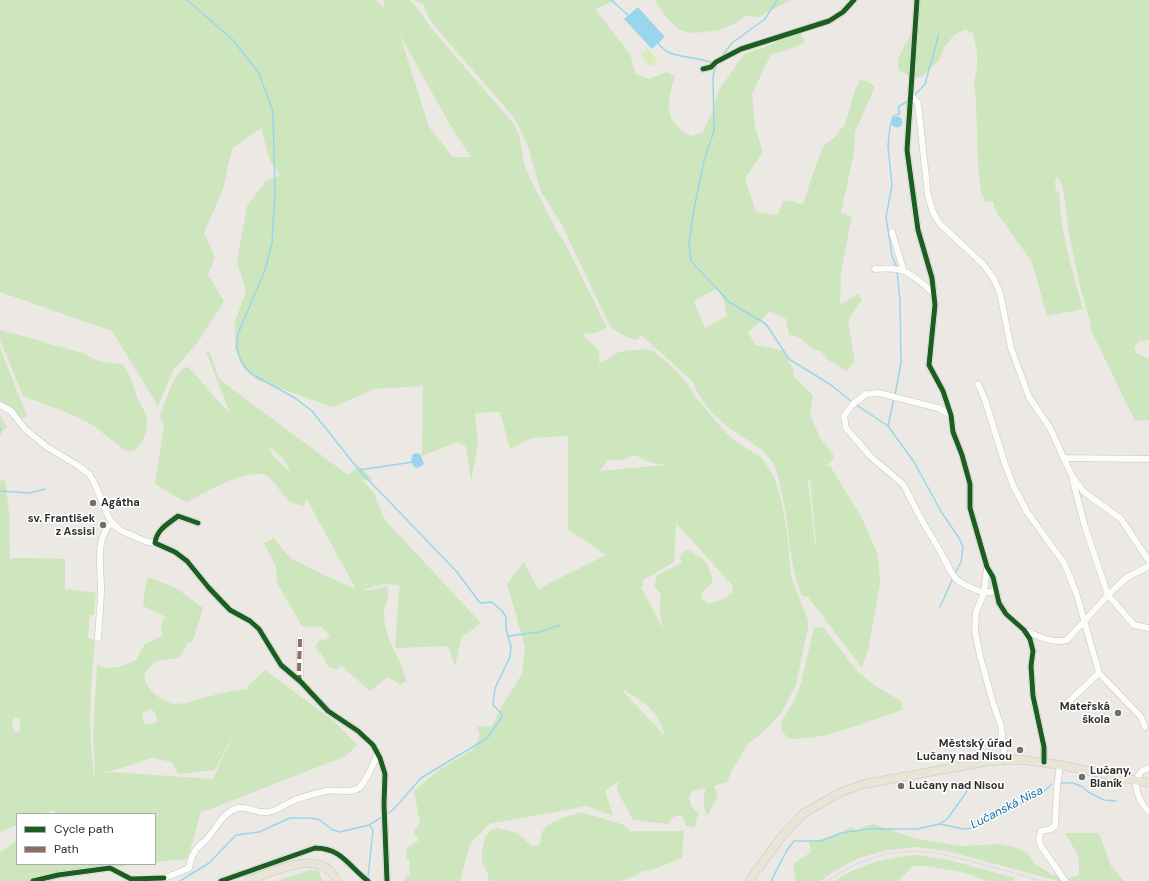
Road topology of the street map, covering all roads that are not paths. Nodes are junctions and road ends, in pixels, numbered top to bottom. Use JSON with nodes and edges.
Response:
{"nodes":[{"id":1,"x":854,"y":0,"type":"edge"},
{"id":2,"x":917,"y":0,"type":"edge"},
{"id":3,"x":703,"y":69,"type":"dead end"},
{"id":4,"x":910,"y":94,"type":"junction"},
{"id":5,"x":892,"y":232,"type":"dead end"},
{"id":6,"x":875,"y":268,"type":"dead end"},
{"id":7,"x":903,"y":269,"type":"junction"},
{"id":8,"x":934,"y":294,"type":"junction"},
{"id":9,"x":978,"y":384,"type":"dead end"},
{"id":10,"x":0,"y":405,"type":"edge"},
{"id":11,"x":951,"y":415,"type":"junction"},
{"id":12,"x":1063,"y":458,"type":"junction"},
{"id":13,"x":1149,"y":459,"type":"edge"},
{"id":14,"x":1072,"y":476,"type":"junction"},
{"id":15,"x":112,"y":522,"type":"junction"},
{"id":16,"x":198,"y":523,"type":"dead end"},
{"id":17,"x":155,"y":543,"type":"junction"},
{"id":18,"x":1149,"y":561,"type":"edge"},
{"id":19,"x":1149,"y":566,"type":"edge"},
{"id":20,"x":987,"y":567,"type":"junction"},
{"id":21,"x":996,"y":591,"type":"junction"},
{"id":22,"x":984,"y":593,"type":"junction"},
{"id":23,"x":1108,"y":595,"type":"junction"},
{"id":24,"x":1084,"y":622,"type":"junction"},
{"id":25,"x":1149,"y":628,"type":"edge"},
{"id":26,"x":1024,"y":630,"type":"junction"},
{"id":27,"x":98,"y":638,"type":"dead end"},
{"id":28,"x":300,"y":639,"type":"dead end"},
{"id":29,"x":1099,"y":673,"type":"junction"},
{"id":30,"x":300,"y":682,"type":"junction"},
{"id":31,"x":1065,"y":705,"type":"dead end"},
{"id":32,"x":1145,"y":727,"type":"dead end"},
{"id":33,"x":378,"y":753,"type":"junction"},
{"id":34,"x":1005,"y":760,"type":"junction"},
{"id":35,"x":1044,"y":762,"type":"junction"},
{"id":36,"x":1060,"y":765,"type":"junction"},
{"id":37,"x":1149,"y":768,"type":"edge"},
{"id":38,"x":1135,"y":780,"type":"junction"},
{"id":39,"x":1149,"y":783,"type":"edge"},
{"id":40,"x":1149,"y":812,"type":"edge"},
{"id":41,"x":163,"y":879,"type":"edge"},
{"id":42,"x":33,"y":881,"type":"edge"},
{"id":43,"x":221,"y":881,"type":"edge"},
{"id":44,"x":248,"y":881,"type":"edge"},
{"id":45,"x":337,"y":881,"type":"edge"},
{"id":46,"x":368,"y":881,"type":"edge"},
{"id":47,"x":387,"y":881,"type":"edge"},
{"id":48,"x":749,"y":881,"type":"edge"},
{"id":49,"x":1065,"y":881,"type":"edge"}],
"edges":[{"from":1,"to":3,"type":"street"},
{"from":2,"to":4,"type":"street"},
{"from":4,"to":8,"type":"street"},
{"from":4,"to":12,"type":"street"},
{"from":5,"to":7,"type":"street"},
{"from":6,"to":7,"type":"street"},
{"from":7,"to":8,"type":"street"},
{"from":8,"to":11,"type":"street"},
{"from":9,"to":24,"type":"street"},
{"from":10,"to":15,"type":"street"},
{"from":11,"to":20,"type":"street"},
{"from":11,"to":22,"type":"street"},
{"from":12,"to":13,"type":"street"},
{"from":12,"to":14,"type":"street"},
{"from":14,"to":18,"type":"street"},
{"from":14,"to":23,"type":"street"},
{"from":15,"to":17,"type":"street"},
{"from":15,"to":27,"type":"street"},
{"from":16,"to":17,"type":"street"},
{"from":17,"to":30,"type":"street"},
{"from":19,"to":23,"type":"street"},
{"from":20,"to":21,"type":"street"},
{"from":20,"to":22,"type":"street"},
{"from":21,"to":22,"type":"street"},
{"from":21,"to":26,"type":"street"},
{"from":22,"to":34,"type":"street"},
{"from":23,"to":24,"type":"street"},
{"from":23,"to":25,"type":"street"},
{"from":24,"to":26,"type":"street"},
{"from":24,"to":29,"type":"street"},
{"from":26,"to":35,"type":"street"},
{"from":28,"to":30,"type":"street"},
{"from":29,"to":31,"type":"street"},
{"from":29,"to":32,"type":"street"},
{"from":30,"to":33,"type":"street"},
{"from":33,"to":41,"type":"street"},
{"from":33,"to":47,"type":"street"},
{"from":34,"to":35,"type":"main road"},
{"from":34,"to":48,"type":"main road"},
{"from":35,"to":36,"type":"main road"},
{"from":36,"to":38,"type":"main road"},
{"from":36,"to":49,"type":"street"},
{"from":37,"to":38,"type":"street"},
{"from":38,"to":39,"type":"main road"},
{"from":38,"to":40,"type":"street"},
{"from":41,"to":42,"type":"street"},
{"from":43,"to":46,"type":"street"},
{"from":44,"to":45,"type":"main road"}]}
